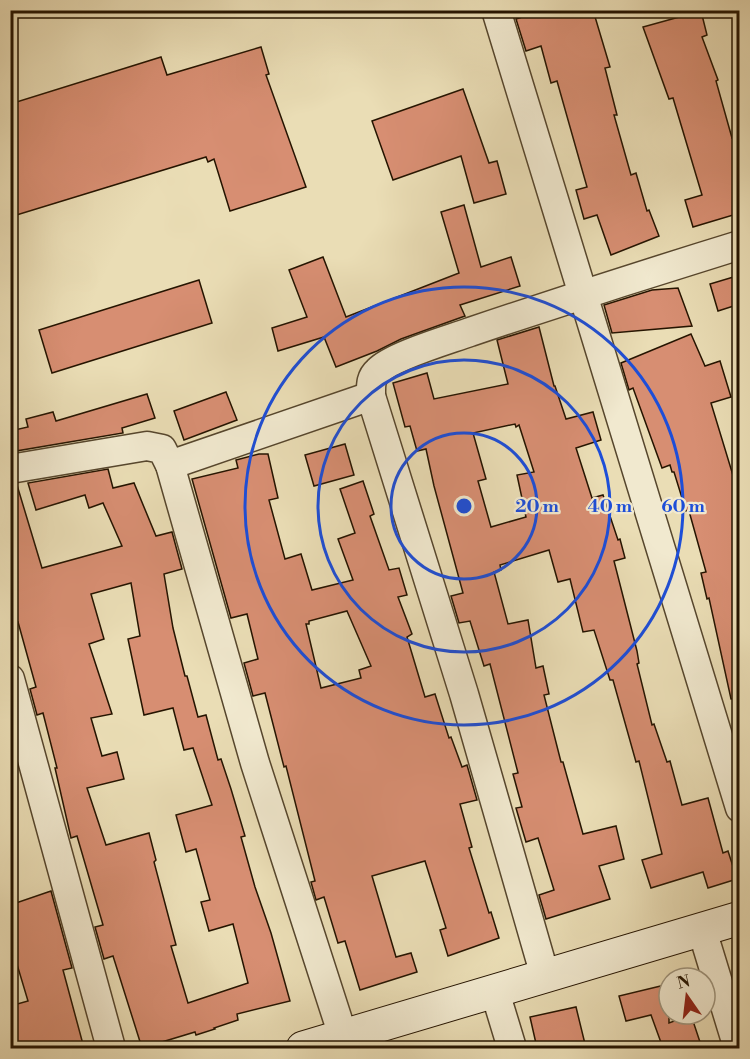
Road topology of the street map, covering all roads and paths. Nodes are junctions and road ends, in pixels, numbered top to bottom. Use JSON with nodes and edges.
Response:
{"nodes":[{"id":1,"x":496,"y":10,"type":"edge"},
{"id":2,"x":740,"y":246,"type":"edge"},
{"id":3,"x":582,"y":294,"type":"junction"},
{"id":4,"x":371,"y":396,"type":"junction"},
{"id":5,"x":170,"y":465,"type":"junction"},
{"id":6,"x":10,"y":469,"type":"edge"},
{"id":7,"x":10,"y":680,"type":"edge"},
{"id":8,"x":740,"y":808,"type":"edge"},
{"id":9,"x":740,"y":918,"type":"edge"},
{"id":10,"x":702,"y":930,"type":"junction"},
{"id":11,"x":545,"y":976,"type":"junction"},
{"id":12,"x":495,"y":992,"type":"junction"},
{"id":13,"x":343,"y":1036,"type":"junction"},
{"id":14,"x":111,"y":1048,"type":"edge"},
{"id":15,"x":303,"y":1048,"type":"edge"},
{"id":16,"x":512,"y":1048,"type":"edge"},
{"id":17,"x":738,"y":1048,"type":"edge"}],
"edges":[{"from":1,"to":3,"type":"street"},
{"from":2,"to":3,"type":"street"},
{"from":3,"to":4,"type":"street"},
{"from":3,"to":8,"type":"street"},
{"from":4,"to":5,"type":"street"},
{"from":4,"to":11,"type":"street"},
{"from":5,"to":6,"type":"street"},
{"from":5,"to":13,"type":"street"},
{"from":7,"to":14,"type":"street"},
{"from":9,"to":10,"type":"main road"},
{"from":10,"to":11,"type":"main road"},
{"from":10,"to":17,"type":"street"},
{"from":11,"to":12,"type":"main road"},
{"from":12,"to":13,"type":"main road"},
{"from":12,"to":16,"type":"street"},
{"from":13,"to":15,"type":"main road"}]}
